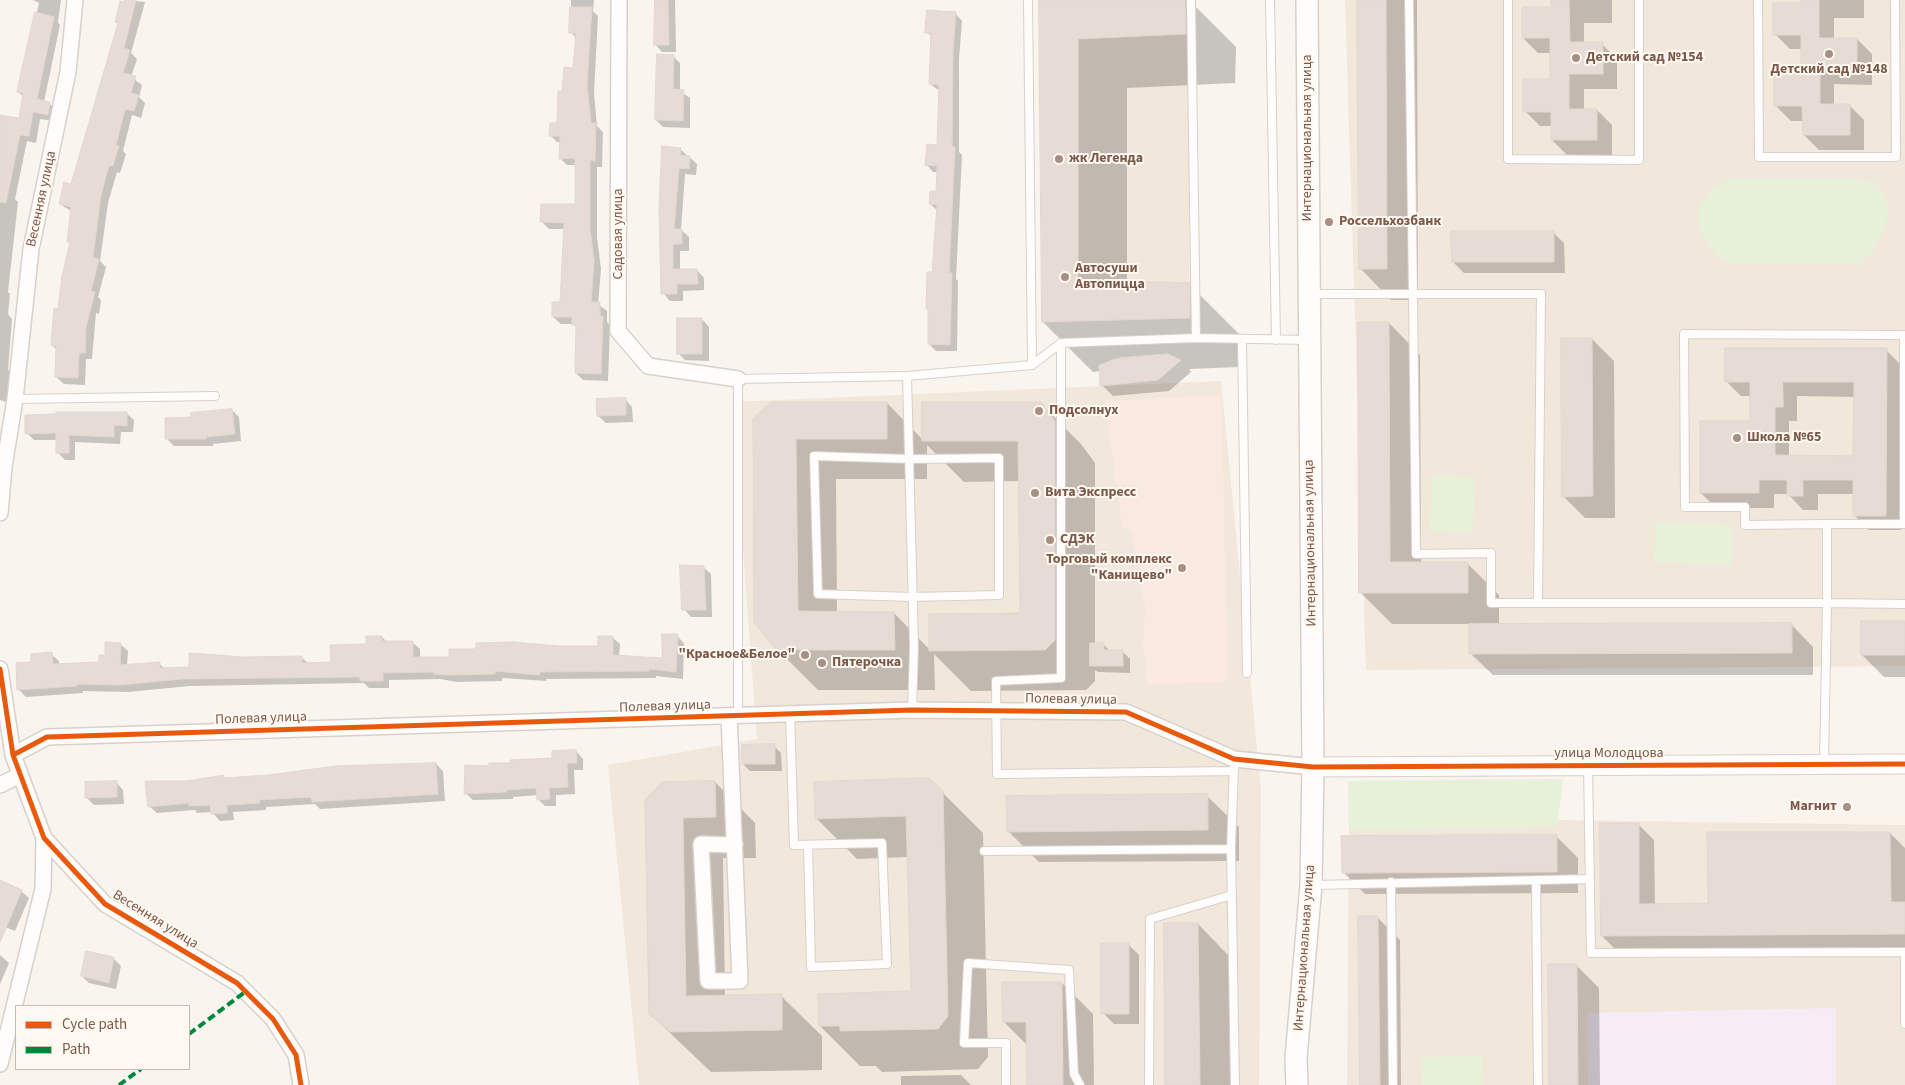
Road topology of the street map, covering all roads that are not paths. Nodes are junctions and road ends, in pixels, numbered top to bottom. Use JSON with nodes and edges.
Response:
{"nodes":[{"id":1,"x":75,"y":0,"type":"edge"},
{"id":2,"x":619,"y":0,"type":"edge"},
{"id":3,"x":1028,"y":0,"type":"edge"},
{"id":4,"x":1191,"y":0,"type":"edge"},
{"id":5,"x":1270,"y":0,"type":"edge"},
{"id":6,"x":1307,"y":0,"type":"edge"},
{"id":7,"x":1409,"y":0,"type":"edge"},
{"id":8,"x":1508,"y":0,"type":"edge"},
{"id":9,"x":1639,"y":0,"type":"edge"},
{"id":10,"x":1758,"y":0,"type":"edge"},
{"id":11,"x":1895,"y":0,"type":"edge"},
{"id":12,"x":1896,"y":141,"type":"junction"},
{"id":13,"x":1905,"y":141,"type":"edge"},
{"id":14,"x":1309,"y":294,"type":"junction"},
{"id":15,"x":1413,"y":294,"type":"junction"},
{"id":16,"x":1905,"y":335,"type":"edge"},
{"id":17,"x":1196,"y":338,"type":"junction"},
{"id":18,"x":1242,"y":340,"type":"junction"},
{"id":19,"x":1276,"y":340,"type":"junction"},
{"id":20,"x":1309,"y":340,"type":"junction"},
{"id":21,"x":1061,"y":343,"type":"junction"},
{"id":22,"x":1032,"y":365,"type":"junction"},
{"id":23,"x":908,"y":376,"type":"junction"},
{"id":24,"x":738,"y":379,"type":"junction"},
{"id":25,"x":215,"y":396,"type":"dead end"},
{"id":26,"x":15,"y":399,"type":"junction"},
{"id":27,"x":910,"y":459,"type":"junction"},
{"id":28,"x":0,"y":513,"type":"edge"},
{"id":29,"x":1827,"y":524,"type":"junction"},
{"id":30,"x":912,"y":597,"type":"junction"},
{"id":31,"x":1538,"y":603,"type":"junction"},
{"id":32,"x":1826,"y":603,"type":"junction"},
{"id":33,"x":1905,"y":604,"type":"edge"},
{"id":34,"x":0,"y":669,"type":"edge"},
{"id":35,"x":1247,"y":673,"type":"dead end"},
{"id":36,"x":912,"y":710,"type":"junction"},
{"id":37,"x":997,"y":710,"type":"junction"},
{"id":38,"x":790,"y":714,"type":"junction"},
{"id":39,"x":734,"y":716,"type":"junction"},
{"id":40,"x":13,"y":755,"type":"junction"},
{"id":41,"x":1824,"y":764,"type":"junction"},
{"id":42,"x":1905,"y":764,"type":"edge"},
{"id":43,"x":1234,"y":765,"type":"junction"},
{"id":44,"x":1588,"y":766,"type":"junction"},
{"id":45,"x":1313,"y":767,"type":"junction"},
{"id":46,"x":20,"y":775,"type":"junction"},
{"id":47,"x":0,"y":786,"type":"edge"},
{"id":48,"x":44,"y":838,"type":"junction"},
{"id":49,"x":735,"y":845,"type":"junction"},
{"id":50,"x":808,"y":845,"type":"junction"},
{"id":51,"x":1231,"y":849,"type":"junction"},
{"id":52,"x":984,"y":851,"type":"dead end"},
{"id":53,"x":1588,"y":879,"type":"junction"},
{"id":54,"x":1536,"y":880,"type":"junction"},
{"id":55,"x":1391,"y":882,"type":"junction"},
{"id":56,"x":1311,"y":885,"type":"junction"},
{"id":57,"x":1232,"y":895,"type":"junction"},
{"id":58,"x":1905,"y":1024,"type":"edge"},
{"id":59,"x":0,"y":1064,"type":"edge"},
{"id":60,"x":300,"y":1085,"type":"edge"},
{"id":61,"x":1006,"y":1085,"type":"edge"},
{"id":62,"x":1080,"y":1085,"type":"edge"},
{"id":63,"x":1149,"y":1085,"type":"edge"},
{"id":64,"x":1235,"y":1085,"type":"edge"},
{"id":65,"x":1297,"y":1085,"type":"edge"},
{"id":66,"x":1393,"y":1085,"type":"edge"},
{"id":67,"x":1538,"y":1085,"type":"edge"}],
"edges":[{"from":1,"to":26,"type":"street","name":"Весенняя улица"},
{"from":2,"to":24,"type":"street","name":"Садовая улица"},
{"from":3,"to":22,"type":"lane"},
{"from":4,"to":17,"type":"lane"},
{"from":5,"to":19,"type":"lane"},
{"from":6,"to":14,"type":"main road","name":"Интернациональная улица"},
{"from":7,"to":15,"type":"lane"},
{"from":8,"to":9,"type":"lane"},
{"from":10,"to":12,"type":"lane"},
{"from":11,"to":12,"type":"lane"},
{"from":12,"to":13,"type":"lane"},
{"from":14,"to":15,"type":"lane"},
{"from":14,"to":20,"type":"main road","name":"Интернациональная улица"},
{"from":15,"to":31,"type":"lane"},
{"from":15,"to":31,"type":"lane"},
{"from":16,"to":29,"type":"lane"},
{"from":16,"to":29,"type":"lane"},
{"from":17,"to":18,"type":"lane"},
{"from":17,"to":21,"type":"lane"},
{"from":18,"to":19,"type":"lane"},
{"from":18,"to":35,"type":"lane"},
{"from":19,"to":20,"type":"lane"},
{"from":20,"to":45,"type":"main road","name":"Интернациональная улица"},
{"from":21,"to":22,"type":"lane"},
{"from":21,"to":37,"type":"lane"},
{"from":22,"to":23,"type":"lane"},
{"from":23,"to":24,"type":"lane"},
{"from":23,"to":27,"type":"lane"},
{"from":24,"to":39,"type":"lane"},
{"from":25,"to":26,"type":"lane"},
{"from":26,"to":28,"type":"street","name":"Весенняя улица"},
{"from":27,"to":30,"type":"lane"},
{"from":27,"to":30,"type":"lane"},
{"from":27,"to":30,"type":"lane"},
{"from":29,"to":32,"type":"lane"},
{"from":30,"to":36,"type":"lane"},
{"from":31,"to":32,"type":"lane"},
{"from":32,"to":33,"type":"lane"},
{"from":32,"to":41,"type":"lane"},
{"from":34,"to":40,"type":"street","name":"Весенняя улица"},
{"from":36,"to":37,"type":"street","name":"Полевая улица"},
{"from":36,"to":38,"type":"street","name":"Полевая улица"},
{"from":37,"to":43,"type":"street","name":"Полевая улица"},
{"from":37,"to":43,"type":"lane"},
{"from":38,"to":39,"type":"street","name":"Полевая улица"},
{"from":38,"to":50,"type":"lane"},
{"from":39,"to":40,"type":"street","name":"Полевая улица"},
{"from":39,"to":49,"type":"street"},
{"from":40,"to":46,"type":"street","name":"Весенняя улица"},
{"from":41,"to":42,"type":"street","name":"улица Молодцова"},
{"from":41,"to":44,"type":"street","name":"улица Молодцова"},
{"from":43,"to":45,"type":"street","name":"Полевая улица"},
{"from":43,"to":51,"type":"lane"},
{"from":44,"to":45,"type":"street","name":"улица Молодцова"},
{"from":44,"to":53,"type":"lane"},
{"from":45,"to":56,"type":"main road","name":"Интернациональная улица"},
{"from":46,"to":47,"type":"street"},
{"from":46,"to":48,"type":"street","name":"Весенняя улица"},
{"from":48,"to":59,"type":"street"},
{"from":48,"to":60,"type":"street","name":"Весенняя улица"},
{"from":49,"to":49,"type":"street"},
{"from":50,"to":50,"type":"lane"},
{"from":51,"to":52,"type":"lane"},
{"from":51,"to":57,"type":"lane"},
{"from":53,"to":54,"type":"lane"},
{"from":53,"to":58,"type":"lane"},
{"from":54,"to":55,"type":"lane"},
{"from":54,"to":67,"type":"lane"},
{"from":55,"to":56,"type":"lane"},
{"from":55,"to":66,"type":"lane"},
{"from":56,"to":65,"type":"main road","name":"Интернациональная улица"},
{"from":57,"to":63,"type":"lane"},
{"from":57,"to":64,"type":"lane"},
{"from":61,"to":62,"type":"lane"}]}
